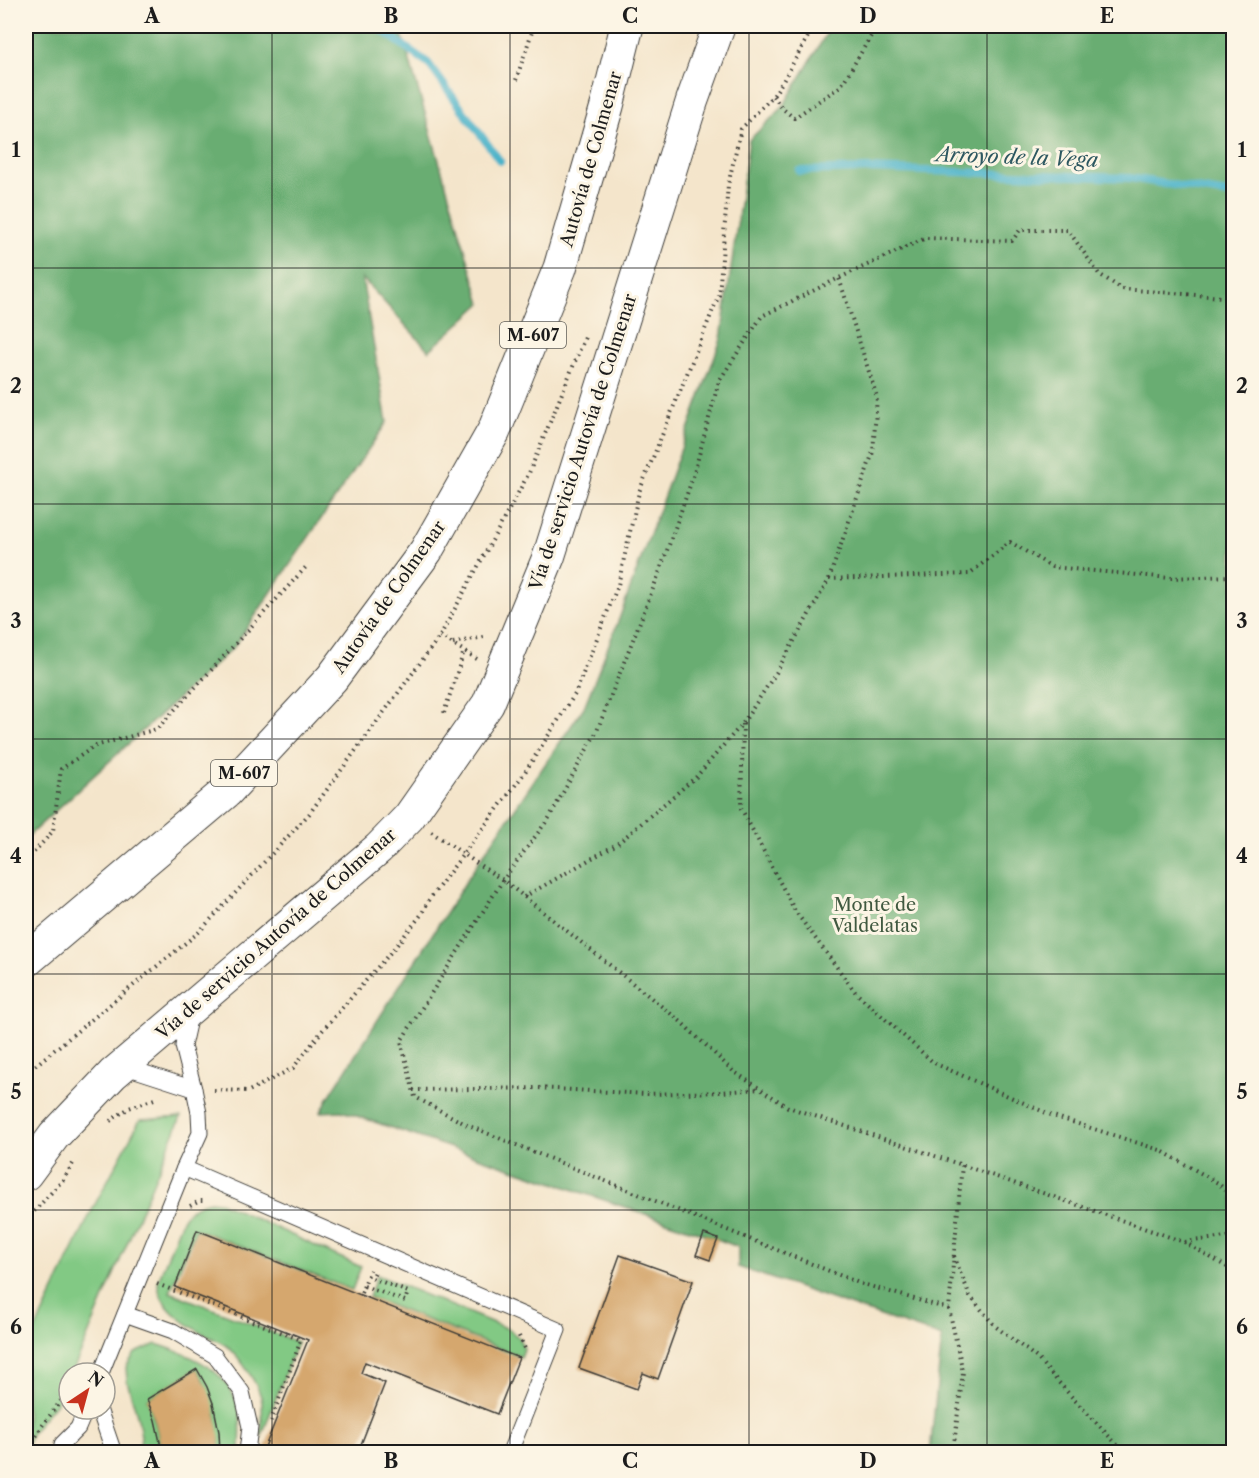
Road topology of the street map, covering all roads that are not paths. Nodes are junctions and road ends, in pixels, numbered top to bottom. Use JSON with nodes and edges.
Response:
{"nodes":[{"id":1,"x":627,"y":26,"type":"edge"},
{"id":2,"x":719,"y":26,"type":"edge"},
{"id":3,"x":26,"y":961,"type":"edge"},
{"id":4,"x":192,"y":1008,"type":"junction"},
{"id":5,"x":123,"y":1066,"type":"junction"},
{"id":6,"x":194,"y":1089,"type":"junction"},
{"id":7,"x":184,"y":1168,"type":"junction"},
{"id":8,"x":26,"y":1174,"type":"edge"},
{"id":9,"x":125,"y":1314,"type":"junction"},
{"id":10,"x":106,"y":1361,"type":"edge"},
{"id":11,"x":81,"y":1421,"type":"edge"},
{"id":12,"x":103,"y":1421,"type":"edge"},
{"id":13,"x":62,"y":1452,"type":"edge"},
{"id":14,"x":112,"y":1452,"type":"edge"},
{"id":15,"x":247,"y":1452,"type":"edge"},
{"id":16,"x":510,"y":1452,"type":"edge"}],
"edges":[{"from":1,"to":3,"type":"highway","name":"Autovía de Colmenar","number":"M-607"},
{"from":2,"to":4,"type":"street","name":"Vía de servicio Autovía de Colmenar"},
{"from":4,"to":5,"type":"street","name":"Vía de servicio Autovía de Colmenar"},
{"from":4,"to":6,"type":"lane"},
{"from":5,"to":6,"type":"lane"},
{"from":5,"to":8,"type":"street","name":"Vía de servicio Autovía de Colmenar"},
{"from":6,"to":7,"type":"lane"},
{"from":7,"to":9,"type":"lane"},
{"from":7,"to":16,"type":"lane"},
{"from":9,"to":10,"type":"lane"},
{"from":9,"to":15,"type":"lane"},
{"from":11,"to":13,"type":"lane"},
{"from":12,"to":14,"type":"lane"}]}
